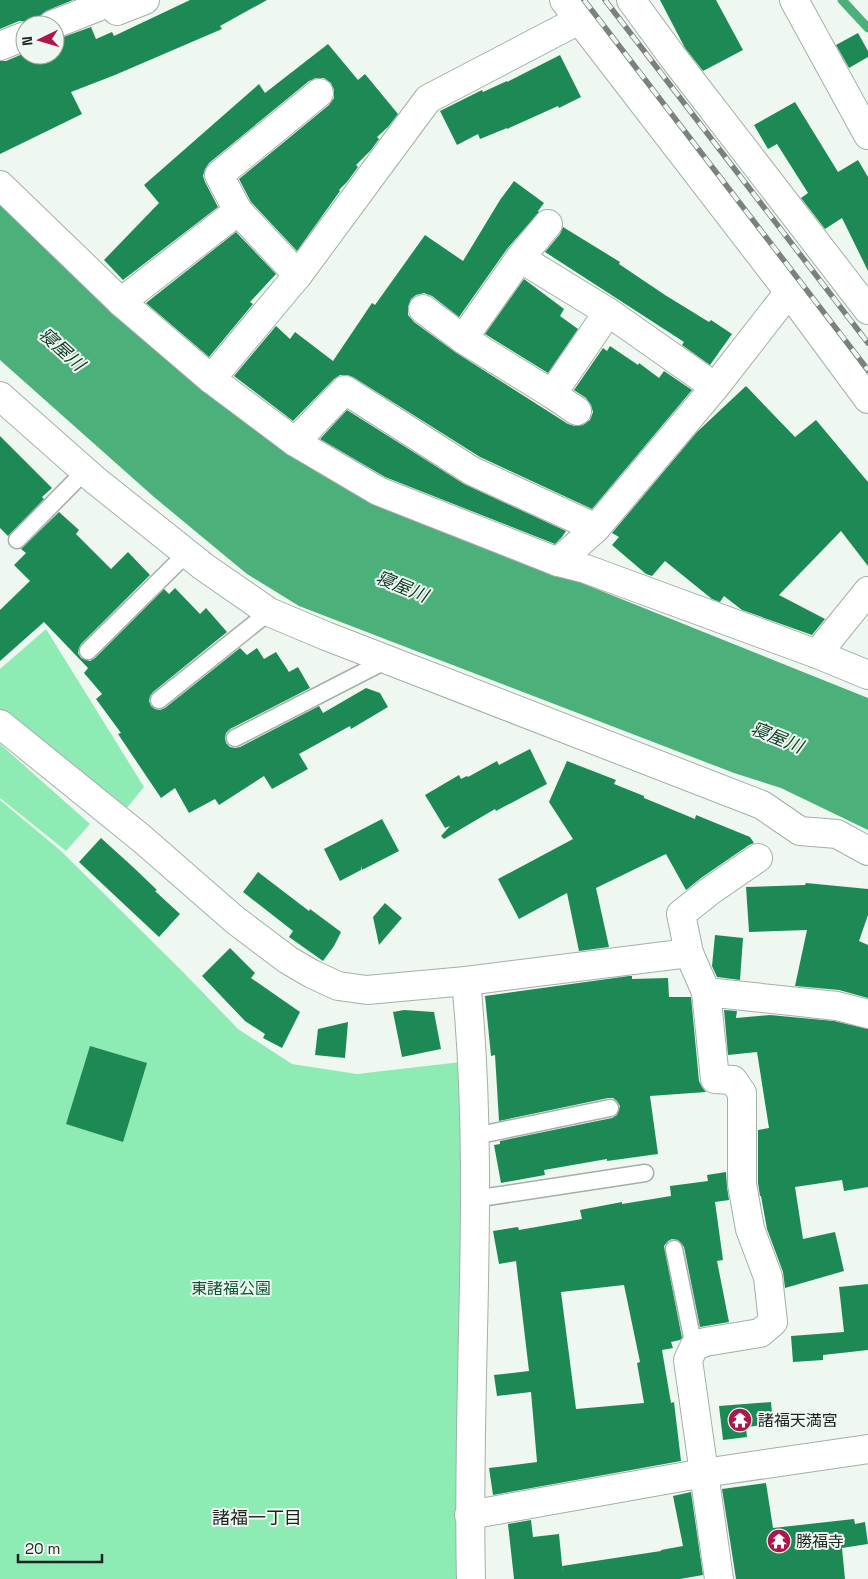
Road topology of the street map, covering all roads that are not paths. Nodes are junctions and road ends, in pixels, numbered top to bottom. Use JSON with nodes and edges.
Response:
{"nodes":[{"id":1,"x":113,"y":0,"type":"edge"},
{"id":2,"x":145,"y":0,"type":"edge"},
{"id":3,"x":631,"y":0,"type":"edge"},
{"id":4,"x":794,"y":0,"type":"edge"},
{"id":5,"x":572,"y":10,"type":"edge"},
{"id":6,"x":65,"y":20,"type":"edge"},
{"id":7,"x":15,"y":40,"type":"edge"},
{"id":8,"x":0,"y":46,"type":"edge"},
{"id":9,"x":319,"y":93,"type":"dead end"},
{"id":10,"x":868,"y":135,"type":"edge"},
{"id":11,"x":0,"y":184,"type":"edge"},
{"id":12,"x":238,"y":211,"type":"junction"},
{"id":13,"x":548,"y":224,"type":"dead end"},
{"id":14,"x":520,"y":258,"type":"junction"},
{"id":15,"x":298,"y":275,"type":"junction"},
{"id":16,"x":790,"y":292,"type":"junction"},
{"id":17,"x":122,"y":302,"type":"junction"},
{"id":18,"x":423,"y":309,"type":"dead end"},
{"id":19,"x":868,"y":310,"type":"edge"},
{"id":20,"x":608,"y":312,"type":"junction"},
{"id":21,"x":463,"y":339,"type":"junction"},
{"id":22,"x":211,"y":379,"type":"junction"},
{"id":23,"x":715,"y":387,"type":"junction"},
{"id":24,"x":552,"y":394,"type":"junction"},
{"id":25,"x":0,"y":396,"type":"edge"},
{"id":26,"x":868,"y":399,"type":"edge"},
{"id":27,"x":577,"y":411,"type":"dead end"},
{"id":28,"x":295,"y":442,"type":"junction"},
{"id":29,"x":85,"y":471,"type":"junction"},
{"id":30,"x":596,"y":528,"type":"junction"},
{"id":31,"x":17,"y":540,"type":"dead end"},
{"id":32,"x":187,"y":553,"type":"junction"},
{"id":33,"x":558,"y":562,"type":"junction"},
{"id":34,"x":868,"y":591,"type":"edge"},
{"id":35,"x":269,"y":612,"type":"junction"},
{"id":36,"x":88,"y":651,"type":"dead end"},
{"id":37,"x":817,"y":654,"type":"junction"},
{"id":38,"x":387,"y":660,"type":"junction"},
{"id":39,"x":868,"y":675,"type":"edge"},
{"id":40,"x":159,"y":700,"type":"dead end"},
{"id":41,"x":0,"y":724,"type":"edge"},
{"id":42,"x":235,"y":738,"type":"dead end"},
{"id":43,"x":868,"y":851,"type":"edge"},
{"id":44,"x":758,"y":858,"type":"dead end"},
{"id":45,"x":689,"y":953,"type":"junction"},
{"id":46,"x":466,"y":981,"type":"junction"},
{"id":47,"x":706,"y":992,"type":"junction"},
{"id":48,"x":868,"y":1014,"type":"edge"},
{"id":49,"x":610,"y":1108,"type":"dead end"},
{"id":50,"x":475,"y":1136,"type":"junction"},
{"id":51,"x":645,"y":1173,"type":"dead end"},
{"id":52,"x":474,"y":1199,"type":"junction"},
{"id":53,"x":674,"y":1249,"type":"dead end"},
{"id":54,"x":694,"y":1347,"type":"junction"},
{"id":55,"x":868,"y":1450,"type":"edge"},
{"id":56,"x":704,"y":1473,"type":"junction"},
{"id":57,"x":469,"y":1516,"type":"junction"},
{"id":58,"x":471,"y":1579,"type":"edge"},
{"id":59,"x":719,"y":1579,"type":"edge"}],
"edges":[{"from":1,"to":2,"type":"street"},
{"from":1,"to":6,"type":"street"},
{"from":3,"to":19,"type":"street"},
{"from":4,"to":10,"type":"street"},
{"from":5,"to":15,"type":"street"},
{"from":5,"to":16,"type":"street"},
{"from":7,"to":8,"type":"street"},
{"from":9,"to":12,"type":"street"},
{"from":11,"to":17,"type":"street"},
{"from":12,"to":15,"type":"street"},
{"from":12,"to":17,"type":"street"},
{"from":13,"to":14,"type":"street"},
{"from":14,"to":20,"type":"street"},
{"from":14,"to":21,"type":"street"},
{"from":15,"to":22,"type":"street"},
{"from":16,"to":23,"type":"street"},
{"from":16,"to":26,"type":"street"},
{"from":17,"to":22,"type":"street"},
{"from":18,"to":21,"type":"street"},
{"from":20,"to":23,"type":"street"},
{"from":20,"to":24,"type":"street"},
{"from":21,"to":24,"type":"street"},
{"from":22,"to":28,"type":"street"},
{"from":23,"to":30,"type":"street"},
{"from":24,"to":27,"type":"street"},
{"from":25,"to":29,"type":"street"},
{"from":28,"to":30,"type":"street"},
{"from":28,"to":33,"type":"street"},
{"from":29,"to":31,"type":"lane"},
{"from":29,"to":32,"type":"street"},
{"from":30,"to":33,"type":"street"},
{"from":32,"to":35,"type":"street"},
{"from":32,"to":36,"type":"lane"},
{"from":33,"to":37,"type":"street"},
{"from":34,"to":37,"type":"street"},
{"from":35,"to":38,"type":"street"},
{"from":35,"to":40,"type":"lane"},
{"from":37,"to":39,"type":"street"},
{"from":38,"to":42,"type":"lane"},
{"from":38,"to":43,"type":"street"},
{"from":41,"to":46,"type":"street"},
{"from":44,"to":45,"type":"street"},
{"from":45,"to":46,"type":"street"},
{"from":45,"to":47,"type":"street"},
{"from":46,"to":50,"type":"street"},
{"from":47,"to":48,"type":"street"},
{"from":47,"to":54,"type":"street"},
{"from":49,"to":50,"type":"lane"},
{"from":50,"to":52,"type":"street"},
{"from":51,"to":52,"type":"lane"},
{"from":52,"to":57,"type":"street"},
{"from":53,"to":54,"type":"lane"},
{"from":54,"to":56,"type":"street"},
{"from":55,"to":56,"type":"street"},
{"from":56,"to":57,"type":"street"},
{"from":56,"to":59,"type":"street"},
{"from":57,"to":58,"type":"street"}]}
